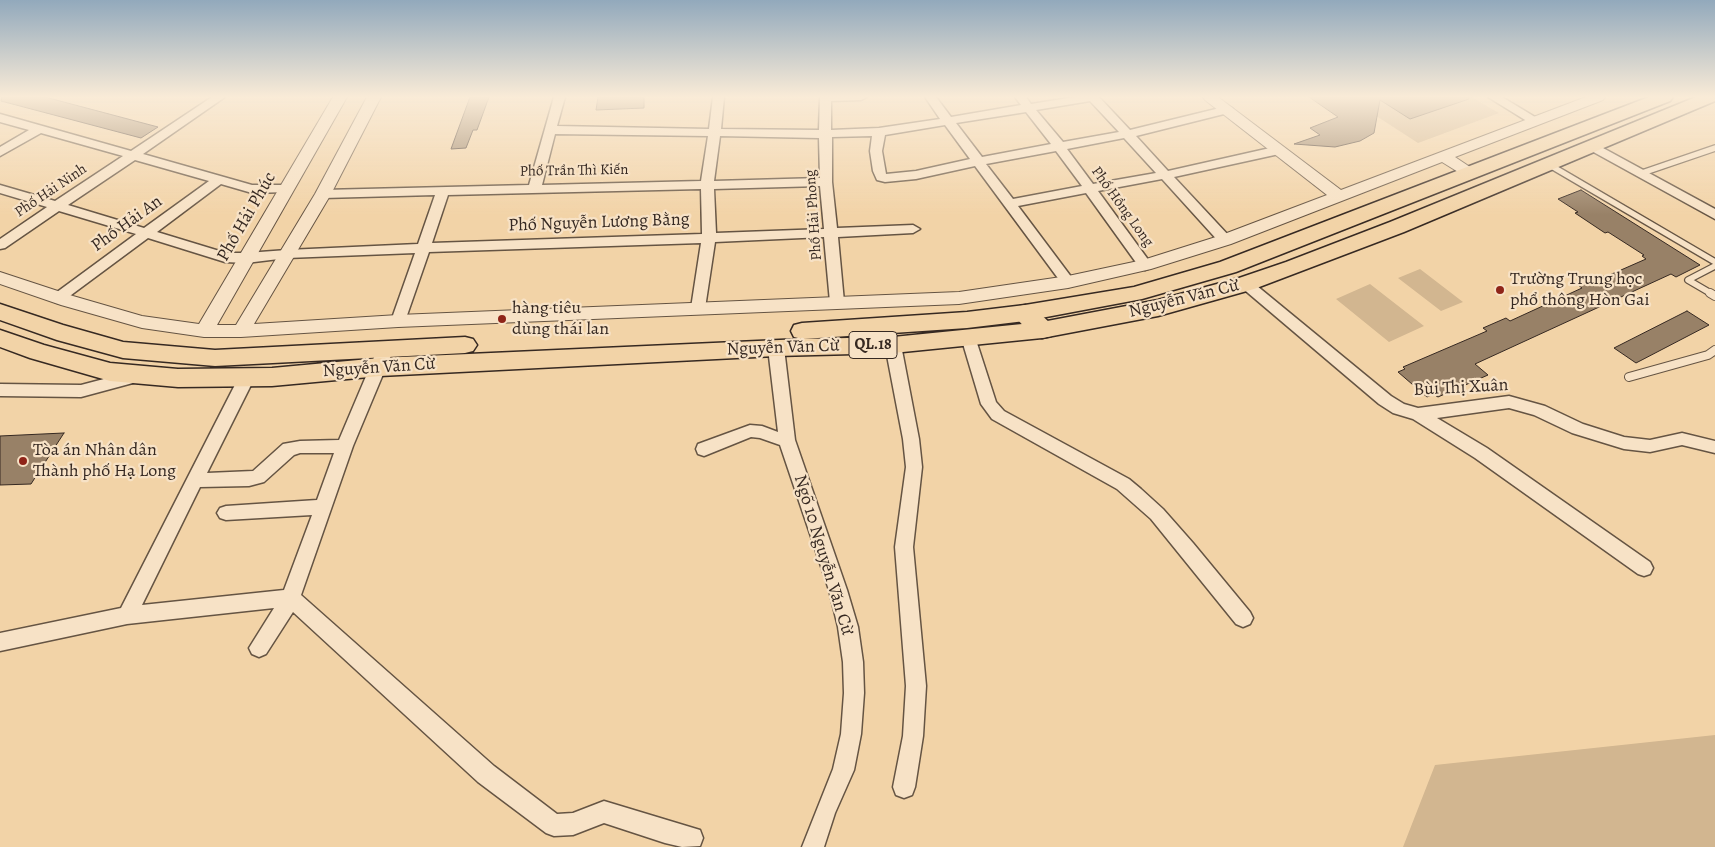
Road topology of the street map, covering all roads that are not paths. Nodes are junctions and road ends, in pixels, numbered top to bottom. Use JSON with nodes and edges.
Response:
{"nodes":[{"id":1,"x":26,"y":137,"type":"edge"},
{"id":2,"x":67,"y":137,"type":"edge"},
{"id":3,"x":161,"y":137,"type":"edge"},
{"id":4,"x":317,"y":137,"type":"edge"},
{"id":5,"x":352,"y":137,"type":"edge"},
{"id":6,"x":549,"y":137,"type":"edge"},
{"id":7,"x":714,"y":137,"type":"edge"},
{"id":8,"x":824,"y":137,"type":"edge"},
{"id":9,"x":878,"y":137,"type":"edge"},
{"id":10,"x":959,"y":137,"type":"edge"},
{"id":11,"x":1052,"y":137,"type":"edge"},
{"id":12,"x":1113,"y":137,"type":"edge"},
{"id":13,"x":1130,"y":137,"type":"edge"},
{"id":14,"x":1262,"y":137,"type":"edge"},
{"id":15,"x":1492,"y":137,"type":"edge"},
{"id":16,"x":1559,"y":137,"type":"edge"},
{"id":17,"x":1614,"y":137,"type":"edge"},
{"id":18,"x":1059,"y":146,"type":"junction"},
{"id":19,"x":1592,"y":146,"type":"junction"},
{"id":20,"x":1715,"y":149,"type":"edge"},
{"id":21,"x":1279,"y":150,"type":"junction"},
{"id":22,"x":0,"y":152,"type":"edge"},
{"id":23,"x":134,"y":155,"type":"junction"},
{"id":24,"x":1442,"y":156,"type":"junction"},
{"id":25,"x":978,"y":161,"type":"junction"},
{"id":26,"x":1548,"y":164,"type":"junction"},
{"id":27,"x":1468,"y":172,"type":"junction"},
{"id":28,"x":1642,"y":173,"type":"junction"},
{"id":29,"x":1165,"y":175,"type":"junction"},
{"id":30,"x":219,"y":180,"type":"junction"},
{"id":31,"x":826,"y":182,"type":"junction"},
{"id":32,"x":707,"y":184,"type":"junction"},
{"id":33,"x":287,"y":188,"type":"junction"},
{"id":34,"x":0,"y":189,"type":"edge"},
{"id":35,"x":534,"y":189,"type":"junction"},
{"id":36,"x":1089,"y":190,"type":"junction"},
{"id":37,"x":444,"y":191,"type":"junction"},
{"id":38,"x":322,"y":194,"type":"junction"},
{"id":39,"x":1340,"y":196,"type":"junction"},
{"id":40,"x":1011,"y":203,"type":"junction"},
{"id":41,"x":58,"y":206,"type":"junction"},
{"id":42,"x":1715,"y":214,"type":"edge"},
{"id":43,"x":912,"y":229,"type":"dead end"},
{"id":44,"x":147,"y":233,"type":"junction"},
{"id":45,"x":831,"y":233,"type":"junction"},
{"id":46,"x":708,"y":238,"type":"junction"},
{"id":47,"x":1225,"y":240,"type":"junction"},
{"id":48,"x":0,"y":245,"type":"edge"},
{"id":49,"x":424,"y":248,"type":"junction"},
{"id":50,"x":287,"y":254,"type":"junction"},
{"id":51,"x":246,"y":258,"type":"junction"},
{"id":52,"x":1715,"y":262,"type":"edge"},
{"id":53,"x":1145,"y":265,"type":"junction"},
{"id":54,"x":1715,"y":266,"type":"edge"},
{"id":55,"x":0,"y":278,"type":"edge"},
{"id":56,"x":1068,"y":282,"type":"junction"},
{"id":57,"x":1246,"y":284,"type":"junction"},
{"id":58,"x":1715,"y":296,"type":"edge"},
{"id":59,"x":58,"y":298,"type":"junction"},
{"id":60,"x":837,"y":302,"type":"junction"},
{"id":61,"x":698,"y":308,"type":"junction"},
{"id":62,"x":0,"y":312,"type":"edge"},
{"id":63,"x":1025,"y":313,"type":"junction"},
{"id":64,"x":398,"y":321,"type":"junction"},
{"id":65,"x":1042,"y":330,"type":"junction"},
{"id":66,"x":204,"y":331,"type":"junction"},
{"id":67,"x":241,"y":332,"type":"junction"},
{"id":68,"x":968,"y":337,"type":"junction"},
{"id":69,"x":0,"y":338,"type":"edge"},
{"id":70,"x":893,"y":345,"type":"junction"},
{"id":71,"x":776,"y":348,"type":"junction"},
{"id":72,"x":1715,"y":350,"type":"edge"},
{"id":73,"x":383,"y":358,"type":"junction"},
{"id":74,"x":144,"y":375,"type":"junction"},
{"id":75,"x":1629,"y":376,"type":"dead end"},
{"id":76,"x":247,"y":377,"type":"junction"},
{"id":77,"x":1,"y":391,"type":"edge"},
{"id":78,"x":1418,"y":414,"type":"junction"},
{"id":79,"x":787,"y":440,"type":"junction"},
{"id":80,"x":346,"y":446,"type":"junction"},
{"id":81,"x":1715,"y":447,"type":"edge"},
{"id":82,"x":704,"y":449,"type":"dead end"},
{"id":83,"x":195,"y":480,"type":"junction"},
{"id":84,"x":323,"y":507,"type":"junction"},
{"id":85,"x":226,"y":513,"type":"dead end"},
{"id":86,"x":1644,"y":568,"type":"dead end"},
{"id":87,"x":291,"y":598,"type":"junction"},
{"id":88,"x":127,"y":615,"type":"junction"},
{"id":89,"x":1243,"y":618,"type":"dead end"},
{"id":90,"x":0,"y":642,"type":"edge"},
{"id":91,"x":258,"y":648,"type":"dead end"},
{"id":92,"x":904,"y":787,"type":"dead end"},
{"id":93,"x":692,"y":838,"type":"dead end"},
{"id":94,"x":813,"y":847,"type":"edge"}],
"edges":[{"from":1,"to":22,"type":"street"},
{"from":2,"to":23,"type":"street"},
{"from":3,"to":23,"type":"street","name":"Phố Hải Ninh"},
{"from":4,"to":33,"type":"street","name":"Phố Hải Phúc"},
{"from":5,"to":38,"type":"street"},
{"from":6,"to":35,"type":"street"},
{"from":7,"to":32,"type":"street"},
{"from":8,"to":31,"type":"street","name":"Phố Hải Phong"},
{"from":9,"to":25,"type":"street"},
{"from":10,"to":25,"type":"street"},
{"from":11,"to":18,"type":"street","name":"Phố Hồng Long"},
{"from":12,"to":18,"type":"street"},
{"from":13,"to":29,"type":"street"},
{"from":14,"to":21,"type":"street"},
{"from":15,"to":24,"type":"street"},
{"from":16,"to":27,"type":"main road","name":"Nguyễn Văn Cừ","number":"QL.18"},
{"from":17,"to":19,"type":"main road","name":"Nguyễn Văn Cừ","number":"QL.18"},
{"from":18,"to":25,"type":"street"},
{"from":18,"to":36,"type":"street","name":"Phố Hồng Long"},
{"from":19,"to":26,"type":"main road","name":"Nguyễn Văn Cừ","number":"QL.18"},
{"from":19,"to":28,"type":"street"},
{"from":20,"to":28,"type":"lane"},
{"from":21,"to":29,"type":"street"},
{"from":21,"to":39,"type":"street"},
{"from":23,"to":30,"type":"street"},
{"from":23,"to":41,"type":"street","name":"Phố Hải Ninh"},
{"from":24,"to":27,"type":"street"},
{"from":24,"to":39,"type":"street"},
{"from":25,"to":40,"type":"street"},
{"from":26,"to":52,"type":"lane"},
{"from":26,"to":57,"type":"main road","name":"Nguyễn Văn Cừ","number":"QL.18"},
{"from":27,"to":63,"type":"main road","name":"Nguyễn Văn Cừ","number":"QL.18"},
{"from":28,"to":42,"type":"street"},
{"from":29,"to":36,"type":"street"},
{"from":29,"to":47,"type":"street"},
{"from":30,"to":33,"type":"street"},
{"from":30,"to":44,"type":"street","name":"Phố Hải An"},
{"from":31,"to":32,"type":"street","name":"Phố Trần Thì Kiến"},
{"from":31,"to":45,"type":"street","name":"Phố Hải Phong"},
{"from":32,"to":35,"type":"street","name":"Phố Trần Thì Kiến"},
{"from":32,"to":46,"type":"street"},
{"from":33,"to":51,"type":"street","name":"Phố Hải Phúc"},
{"from":34,"to":41,"type":"street"},
{"from":35,"to":37,"type":"street","name":"Phố Trần Thì Kiến"},
{"from":36,"to":40,"type":"street"},
{"from":36,"to":53,"type":"street","name":"Phố Hồng Long"},
{"from":37,"to":38,"type":"street","name":"Phố Trần Thì Kiến"},
{"from":37,"to":49,"type":"street"},
{"from":38,"to":50,"type":"street"},
{"from":39,"to":47,"type":"street"},
{"from":40,"to":56,"type":"street"},
{"from":41,"to":44,"type":"street"},
{"from":41,"to":48,"type":"street","name":"Phố Hải Ninh"},
{"from":43,"to":45,"type":"street","name":"Phố Nguyễn Lương Bằng"},
{"from":44,"to":51,"type":"street"},
{"from":44,"to":59,"type":"street","name":"Phố Hải An"},
{"from":45,"to":46,"type":"street","name":"Phố Nguyễn Lương Bằng"},
{"from":45,"to":60,"type":"street","name":"Phố Hải Phong"},
{"from":46,"to":49,"type":"street","name":"Phố Nguyễn Lương Bằng"},
{"from":46,"to":61,"type":"street"},
{"from":47,"to":53,"type":"street"},
{"from":49,"to":50,"type":"street","name":"Phố Nguyễn Lương Bằng"},
{"from":49,"to":64,"type":"street"},
{"from":50,"to":51,"type":"street","name":"Phố Nguyễn Lương Bằng"},
{"from":50,"to":67,"type":"street"},
{"from":51,"to":66,"type":"street","name":"Phố Hải Phúc"},
{"from":53,"to":56,"type":"street"},
{"from":54,"to":58,"type":"lane"},
{"from":55,"to":59,"type":"street"},
{"from":56,"to":60,"type":"street"},
{"from":57,"to":65,"type":"main road","name":"Nguyễn Văn Cừ","number":"QL.18"},
{"from":57,"to":78,"type":"street","name":"Bùi Thị Xuân"},
{"from":59,"to":66,"type":"street"},
{"from":60,"to":61,"type":"street"},
{"from":61,"to":64,"type":"street"},
{"from":62,"to":73,"type":"main road","name":"Nguyễn Văn Cừ","number":"QL.18"},
{"from":63,"to":65,"type":"highway"},
{"from":63,"to":73,"type":"main road","name":"Nguyễn Văn Cừ","number":"QL.18"},
{"from":64,"to":67,"type":"street"},
{"from":65,"to":68,"type":"main road","name":"Nguyễn Văn Cừ","number":"QL.18"},
{"from":66,"to":67,"type":"street"},
{"from":68,"to":70,"type":"main road","name":"Nguyễn Văn Cừ","number":"QL.18"},
{"from":68,"to":89,"type":"street"},
{"from":69,"to":74,"type":"main road","name":"Nguyễn Văn Cừ","number":"QL.18"},
{"from":70,"to":71,"type":"main road","name":"Nguyễn Văn Cừ","number":"QL.18"},
{"from":70,"to":92,"type":"street"},
{"from":71,"to":73,"type":"main road","name":"Nguyễn Văn Cừ","number":"QL.18"},
{"from":71,"to":79,"type":"street","name":"Ngõ 10 Nguyễn Văn Cừ"},
{"from":72,"to":75,"type":"lane"},
{"from":73,"to":76,"type":"main road","name":"Nguyễn Văn Cừ","number":"QL.18"},
{"from":73,"to":80,"type":"street"},
{"from":74,"to":76,"type":"main road","name":"Nguyễn Văn Cừ","number":"QL.18"},
{"from":74,"to":77,"type":"street"},
{"from":76,"to":83,"type":"street"},
{"from":78,"to":81,"type":"street","name":"Bùi Thị Xuân"},
{"from":78,"to":86,"type":"street"},
{"from":79,"to":82,"type":"street"},
{"from":79,"to":94,"type":"street","name":"Ngõ 10 Nguyễn Văn Cừ"},
{"from":80,"to":83,"type":"street"},
{"from":80,"to":84,"type":"street"},
{"from":83,"to":88,"type":"street"},
{"from":84,"to":85,"type":"street"},
{"from":84,"to":87,"type":"street"},
{"from":87,"to":88,"type":"street"},
{"from":87,"to":91,"type":"street"},
{"from":87,"to":93,"type":"street"},
{"from":88,"to":90,"type":"street"}]}
